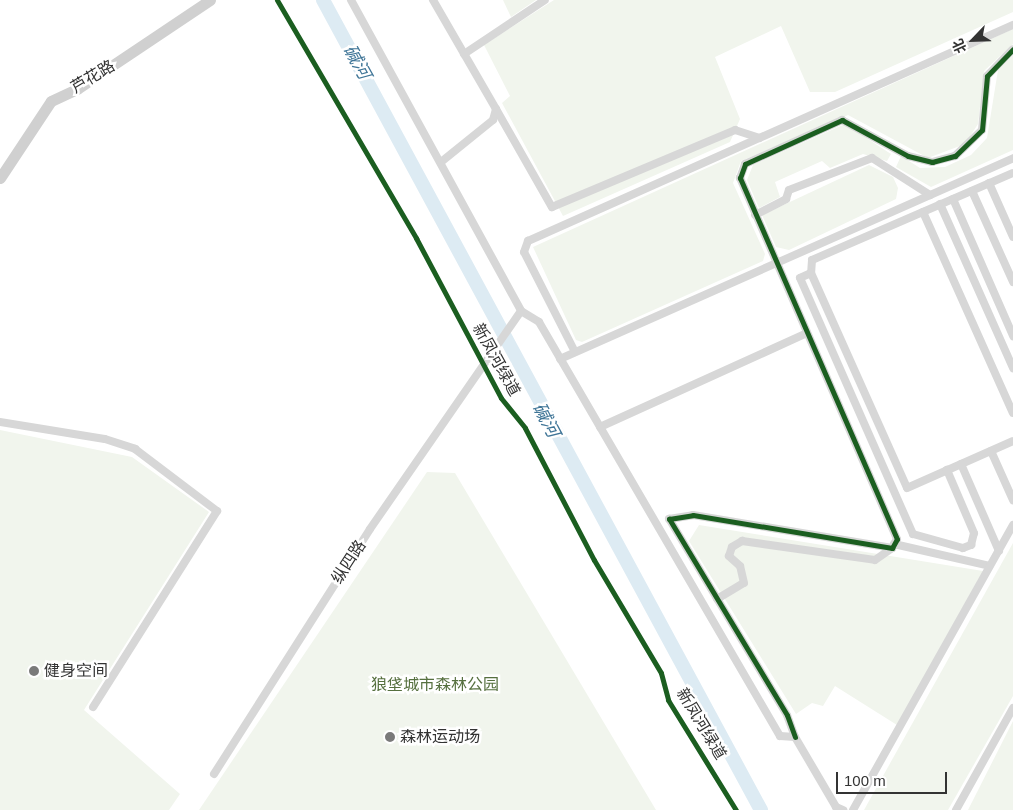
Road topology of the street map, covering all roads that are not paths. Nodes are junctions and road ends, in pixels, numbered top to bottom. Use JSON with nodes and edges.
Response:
{"nodes":[{"id":1,"x":210,"y":0,"type":"edge"},
{"id":2,"x":351,"y":0,"type":"edge"},
{"id":3,"x":433,"y":0,"type":"edge"},
{"id":4,"x":545,"y":0,"type":"edge"},
{"id":5,"x":1013,"y":25,"type":"edge"},
{"id":6,"x":1013,"y":50,"type":"edge"},
{"id":7,"x":464,"y":54,"type":"junction"},
{"id":8,"x":496,"y":109,"type":"junction"},
{"id":9,"x":760,"y":138,"type":"junction"},
{"id":10,"x":1013,"y":158,"type":"edge"},
{"id":11,"x":441,"y":162,"type":"junction"},
{"id":12,"x":1013,"y":173,"type":"edge"},
{"id":13,"x":0,"y":178,"type":"edge"},
{"id":14,"x":989,"y":183,"type":"junction"},
{"id":15,"x":972,"y":190,"type":"junction"},
{"id":16,"x":930,"y":195,"type":"junction"},
{"id":17,"x":953,"y":199,"type":"junction"},
{"id":18,"x":940,"y":204,"type":"junction"},
{"id":19,"x":923,"y":212,"type":"junction"},
{"id":20,"x":756,"y":215,"type":"junction"},
{"id":21,"x":1013,"y":237,"type":"edge"},
{"id":22,"x":776,"y":263,"type":"junction"},
{"id":23,"x":811,"y":273,"type":"junction"},
{"id":24,"x":1013,"y":282,"type":"edge"},
{"id":25,"x":521,"y":311,"type":"junction"},
{"id":26,"x":807,"y":334,"type":"junction"},
{"id":27,"x":1013,"y":336,"type":"edge"},
{"id":28,"x":575,"y":352,"type":"junction"},
{"id":29,"x":560,"y":359,"type":"junction"},
{"id":30,"x":1013,"y":368,"type":"edge"},
{"id":31,"x":1013,"y":413,"type":"edge"},
{"id":32,"x":0,"y":422,"type":"edge"},
{"id":33,"x":600,"y":427,"type":"junction"},
{"id":34,"x":1013,"y":441,"type":"edge"},
{"id":35,"x":991,"y":451,"type":"junction"},
{"id":36,"x":961,"y":464,"type":"junction"},
{"id":37,"x":947,"y":470,"type":"junction"},
{"id":38,"x":1013,"y":500,"type":"edge"},
{"id":39,"x":1013,"y":525,"type":"edge"},
{"id":40,"x":893,"y":546,"type":"junction"},
{"id":41,"x":999,"y":551,"type":"junction"},
{"id":42,"x":990,"y":566,"type":"junction"},
{"id":43,"x":717,"y":599,"type":"junction"},
{"id":44,"x":92,"y":706,"type":"dead end"},
{"id":45,"x":1013,"y":708,"type":"edge"},
{"id":46,"x":795,"y":737,"type":"junction"},
{"id":47,"x":214,"y":774,"type":"dead end"},
{"id":48,"x":839,"y":809,"type":"edge"},
{"id":49,"x":853,"y":810,"type":"edge"},
{"id":50,"x":956,"y":810,"type":"edge"}],
"edges":[{"from":1,"to":13,"type":"street","name":"芦花路"},
{"from":2,"to":11,"type":"street"},
{"from":3,"to":7,"type":"street"},
{"from":4,"to":7,"type":"street"},
{"from":5,"to":9,"type":"street"},
{"from":6,"to":20,"type":"street"},
{"from":7,"to":8,"type":"street"},
{"from":8,"to":9,"type":"street"},
{"from":8,"to":11,"type":"street"},
{"from":9,"to":28,"type":"street"},
{"from":10,"to":16,"type":"street"},
{"from":11,"to":25,"type":"street"},
{"from":12,"to":14,"type":"street"},
{"from":14,"to":15,"type":"street"},
{"from":14,"to":21,"type":"street"},
{"from":15,"to":17,"type":"street"},
{"from":15,"to":24,"type":"street"},
{"from":16,"to":20,"type":"street"},
{"from":16,"to":22,"type":"street"},
{"from":17,"to":18,"type":"street"},
{"from":17,"to":27,"type":"street"},
{"from":18,"to":19,"type":"street"},
{"from":18,"to":30,"type":"street"},
{"from":19,"to":23,"type":"street"},
{"from":19,"to":31,"type":"street"},
{"from":20,"to":22,"type":"street"},
{"from":22,"to":26,"type":"street"},
{"from":22,"to":28,"type":"street"},
{"from":23,"to":37,"type":"street"},
{"from":23,"to":37,"type":"street"},
{"from":25,"to":29,"type":"street"},
{"from":25,"to":47,"type":"street","name":"纵四路"},
{"from":26,"to":33,"type":"street"},
{"from":26,"to":40,"type":"street"},
{"from":28,"to":29,"type":"street"},
{"from":29,"to":33,"type":"street"},
{"from":32,"to":44,"type":"street"},
{"from":33,"to":46,"type":"street"},
{"from":34,"to":35,"type":"street"},
{"from":35,"to":36,"type":"street"},
{"from":35,"to":38,"type":"street"},
{"from":36,"to":37,"type":"street"},
{"from":36,"to":41,"type":"street"},
{"from":39,"to":41,"type":"street"},
{"from":40,"to":42,"type":"street"},
{"from":40,"to":43,"type":"street"},
{"from":40,"to":43,"type":"street"},
{"from":41,"to":42,"type":"street"},
{"from":42,"to":49,"type":"street"},
{"from":43,"to":46,"type":"street"},
{"from":45,"to":50,"type":"street"},
{"from":46,"to":48,"type":"street"}]}
